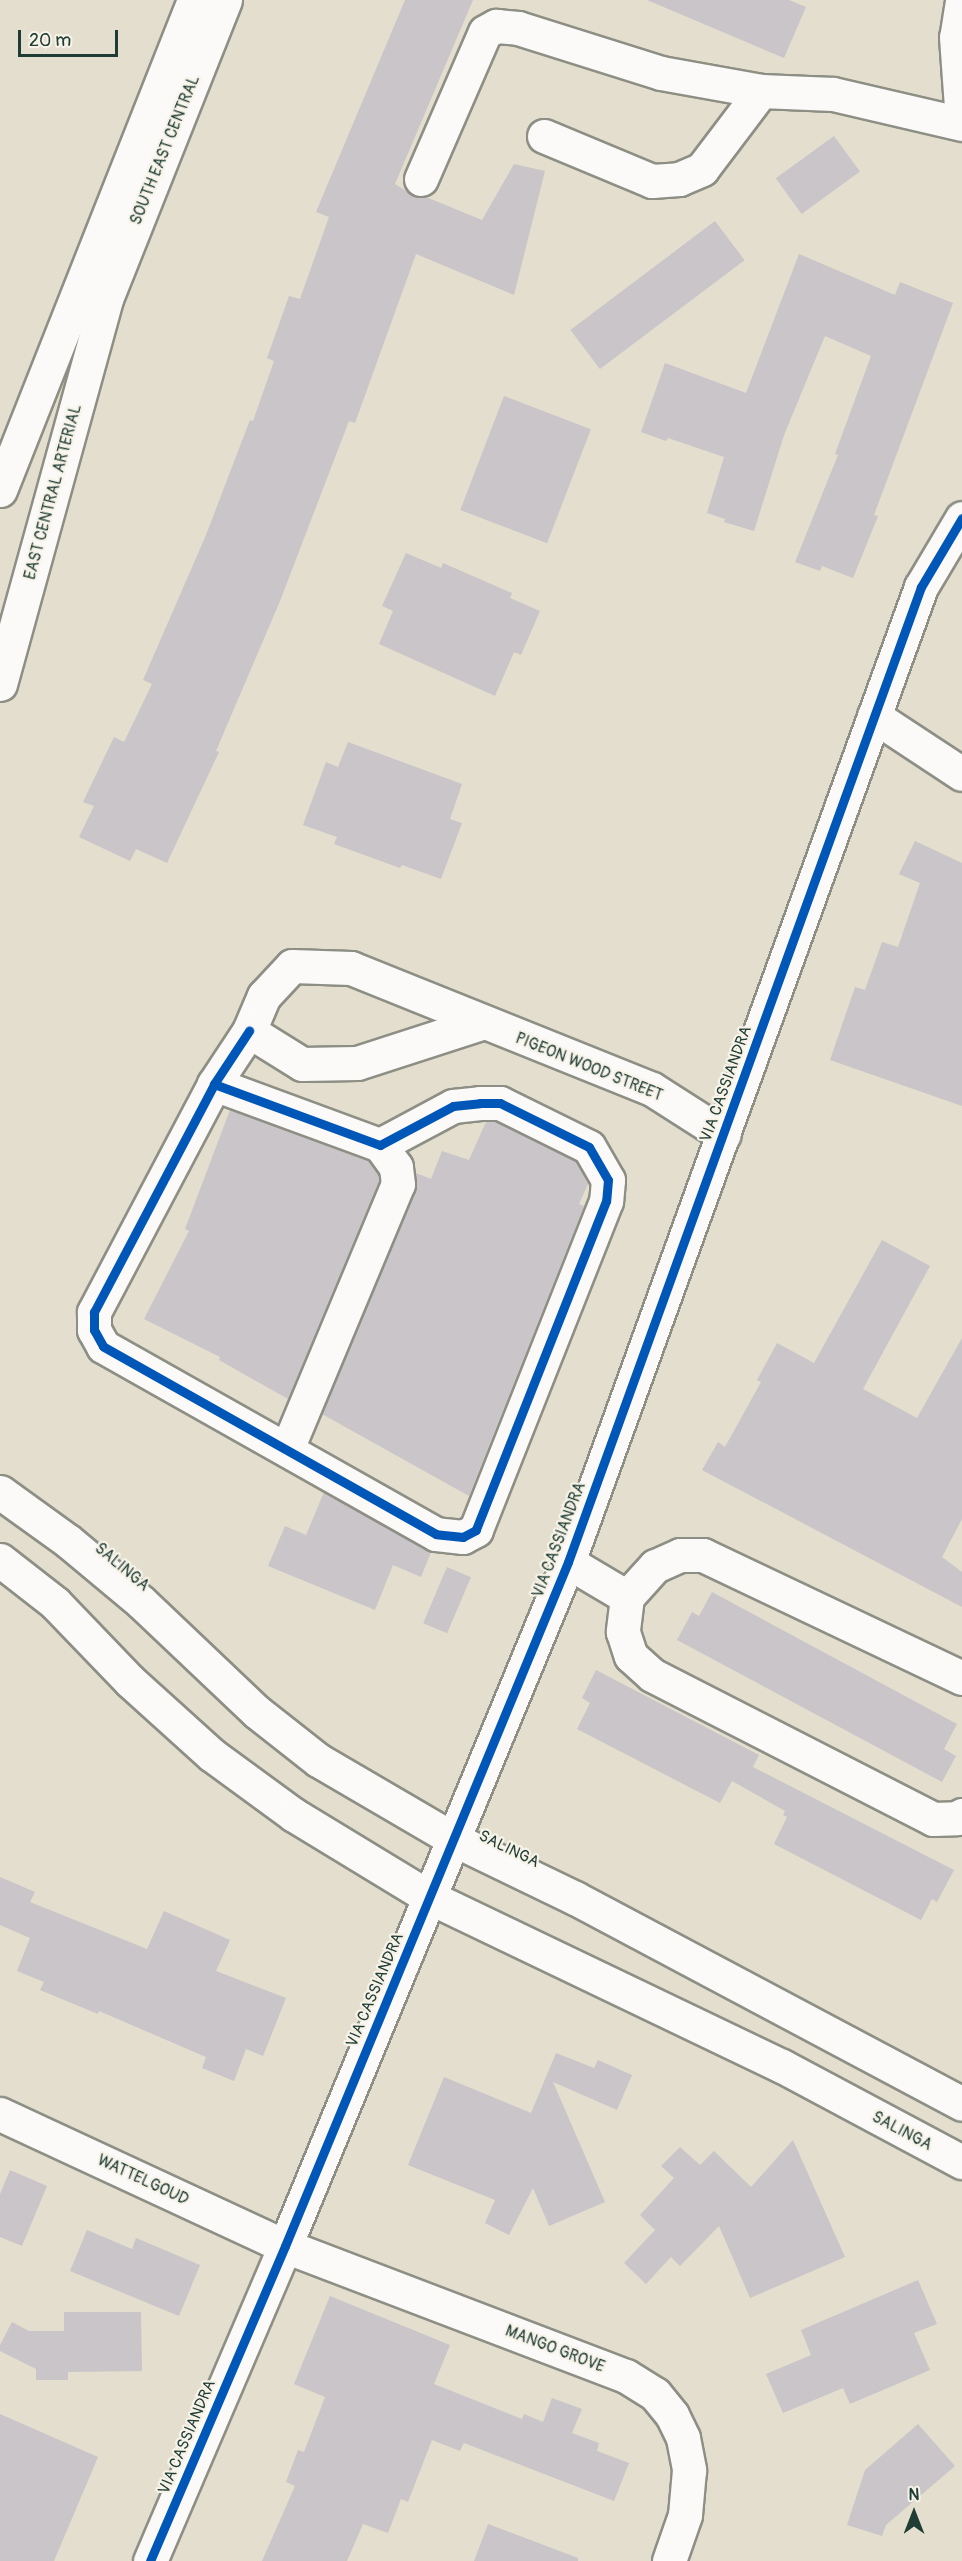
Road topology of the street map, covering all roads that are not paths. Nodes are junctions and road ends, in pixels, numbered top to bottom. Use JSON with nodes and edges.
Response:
{"nodes":[{"id":1,"x":194,"y":0,"type":"edge"},
{"id":2,"x":225,"y":0,"type":"edge"},
{"id":3,"x":962,"y":1,"type":"edge"},
{"id":4,"x":761,"y":91,"type":"junction"},
{"id":5,"x":962,"y":122,"type":"edge"},
{"id":6,"x":544,"y":136,"type":"dead end"},
{"id":7,"x":421,"y":179,"type":"dead end"},
{"id":8,"x":93,"y":292,"type":"junction"},
{"id":9,"x":0,"y":490,"type":"edge"},
{"id":10,"x":962,"y":518,"type":"edge"},
{"id":11,"x":0,"y":684,"type":"edge"},
{"id":12,"x":874,"y":716,"type":"junction"},
{"id":13,"x":962,"y":774,"type":"edge"},
{"id":14,"x":481,"y":1023,"type":"junction"},
{"id":15,"x":249,"y":1031,"type":"junction"},
{"id":16,"x":214,"y":1084,"type":"junction"},
{"id":17,"x":724,"y":1135,"type":"junction"},
{"id":18,"x":380,"y":1144,"type":"junction"},
{"id":19,"x":287,"y":1449,"type":"junction"},
{"id":20,"x":0,"y":1492,"type":"edge"},
{"id":21,"x":0,"y":1560,"type":"edge"},
{"id":22,"x":568,"y":1562,"type":"junction"},
{"id":23,"x":627,"y":1597,"type":"junction"},
{"id":24,"x":962,"y":1678,"type":"edge"},
{"id":25,"x":962,"y":1815,"type":"edge"},
{"id":26,"x":454,"y":1840,"type":"junction"},
{"id":27,"x":429,"y":1897,"type":"junction"},
{"id":28,"x":962,"y":2104,"type":"edge"},
{"id":29,"x":0,"y":2114,"type":"edge"},
{"id":30,"x":962,"y":2162,"type":"edge"},
{"id":31,"x":285,"y":2246,"type":"junction"},
{"id":32,"x":150,"y":2561,"type":"edge"},
{"id":33,"x":669,"y":2561,"type":"edge"}],
"edges":[{"from":1,"to":8,"type":"street","name":"SOUTH EAST CENTRAL"},
{"from":2,"to":8,"type":"street","name":"SOUTH EAST CENTRAL"},
{"from":3,"to":5,"type":"street"},
{"from":4,"to":5,"type":"street"},
{"from":4,"to":6,"type":"street"},
{"from":4,"to":7,"type":"street"},
{"from":8,"to":9,"type":"street"},
{"from":8,"to":11,"type":"street","name":"EAST CENTRAL ARTERIAL"},
{"from":10,"to":12,"type":"street","name":"VIA CASSIANDRA"},
{"from":12,"to":13,"type":"street"},
{"from":12,"to":17,"type":"street","name":"VIA CASSIANDRA"},
{"from":14,"to":15,"type":"street"},
{"from":14,"to":15,"type":"street","name":"PIGEON WOOD STREET"},
{"from":14,"to":17,"type":"street","name":"PIGEON WOOD STREET"},
{"from":15,"to":16,"type":"street","name":"PIGEON WOOD STREET"},
{"from":16,"to":18,"type":"street"},
{"from":16,"to":19,"type":"street","name":"PIGEON WOOD STREET"},
{"from":17,"to":22,"type":"street","name":"VIA CASSIANDRA"},
{"from":18,"to":19,"type":"street"},
{"from":18,"to":19,"type":"street","name":"PIGEON WOOD STREET"},
{"from":20,"to":26,"type":"street","name":"SALINGA"},
{"from":21,"to":27,"type":"street","name":"SALINGA"},
{"from":22,"to":23,"type":"street"},
{"from":22,"to":26,"type":"street","name":"VIA CASSIANDRA"},
{"from":23,"to":24,"type":"street"},
{"from":23,"to":25,"type":"street"},
{"from":26,"to":27,"type":"street","name":"VIA CASSIANDRA"},
{"from":26,"to":28,"type":"street","name":"SALINGA"},
{"from":27,"to":30,"type":"street","name":"SALINGA"},
{"from":27,"to":31,"type":"street","name":"VIA CASSIANDRA"},
{"from":29,"to":31,"type":"street","name":"WATTELGOUD"},
{"from":31,"to":32,"type":"street","name":"VIA CASSIANDRA"},
{"from":31,"to":33,"type":"street","name":"MANGO GROVE"}]}
